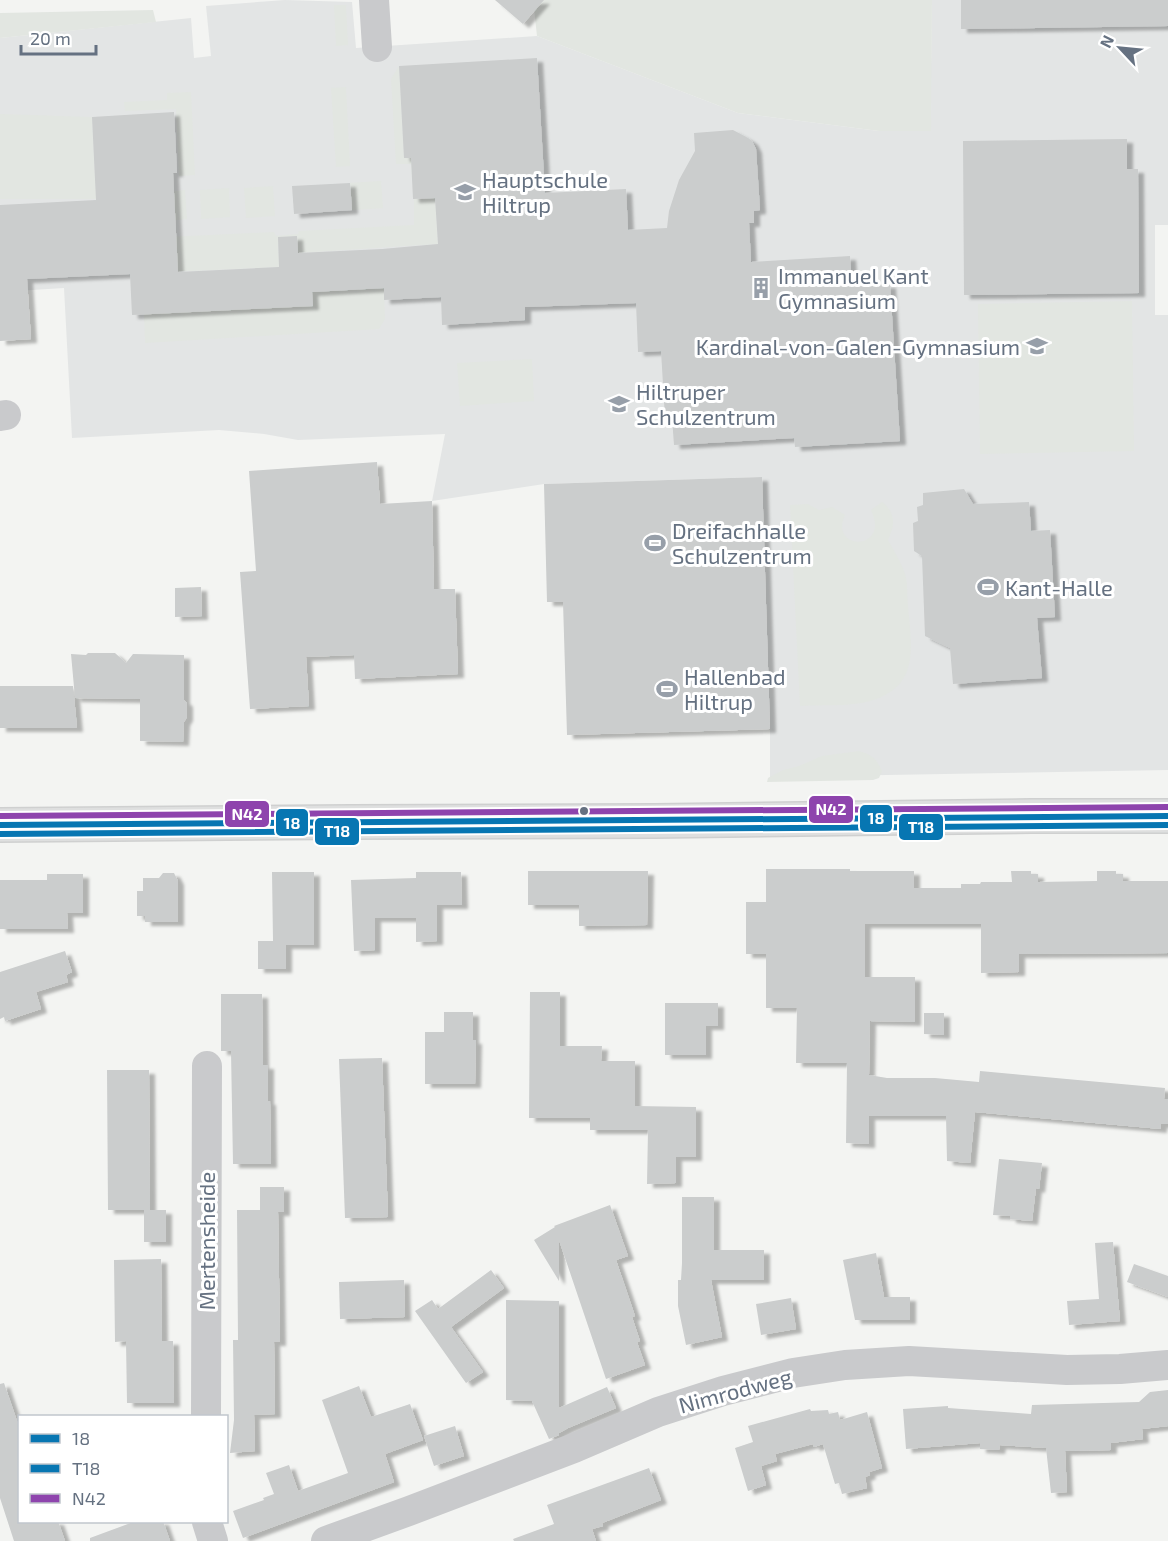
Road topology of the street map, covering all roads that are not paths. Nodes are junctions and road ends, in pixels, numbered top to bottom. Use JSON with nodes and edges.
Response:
{"nodes":[{"id":1,"x":374,"y":0,"type":"edge"},
{"id":2,"x":377,"y":47,"type":"dead end"},
{"id":3,"x":1168,"y":816,"type":"edge"},
{"id":4,"x":0,"y":825,"type":"edge"},
{"id":5,"x":207,"y":1066,"type":"dead end"},
{"id":6,"x":1168,"y":1365,"type":"edge"},
{"id":7,"x":206,"y":1415,"type":"edge"},
{"id":8,"x":208,"y":1523,"type":"edge"},
{"id":9,"x":213,"y":1541,"type":"edge"},
{"id":10,"x":326,"y":1541,"type":"edge"}],
"edges":[{"from":1,"to":2,"type":"street"},
{"from":3,"to":4,"type":"main road"},
{"from":5,"to":7,"type":"street","name":"Mertensheide"},
{"from":6,"to":10,"type":"street","name":"Nimrodweg"},
{"from":8,"to":9,"type":"street"}]}
